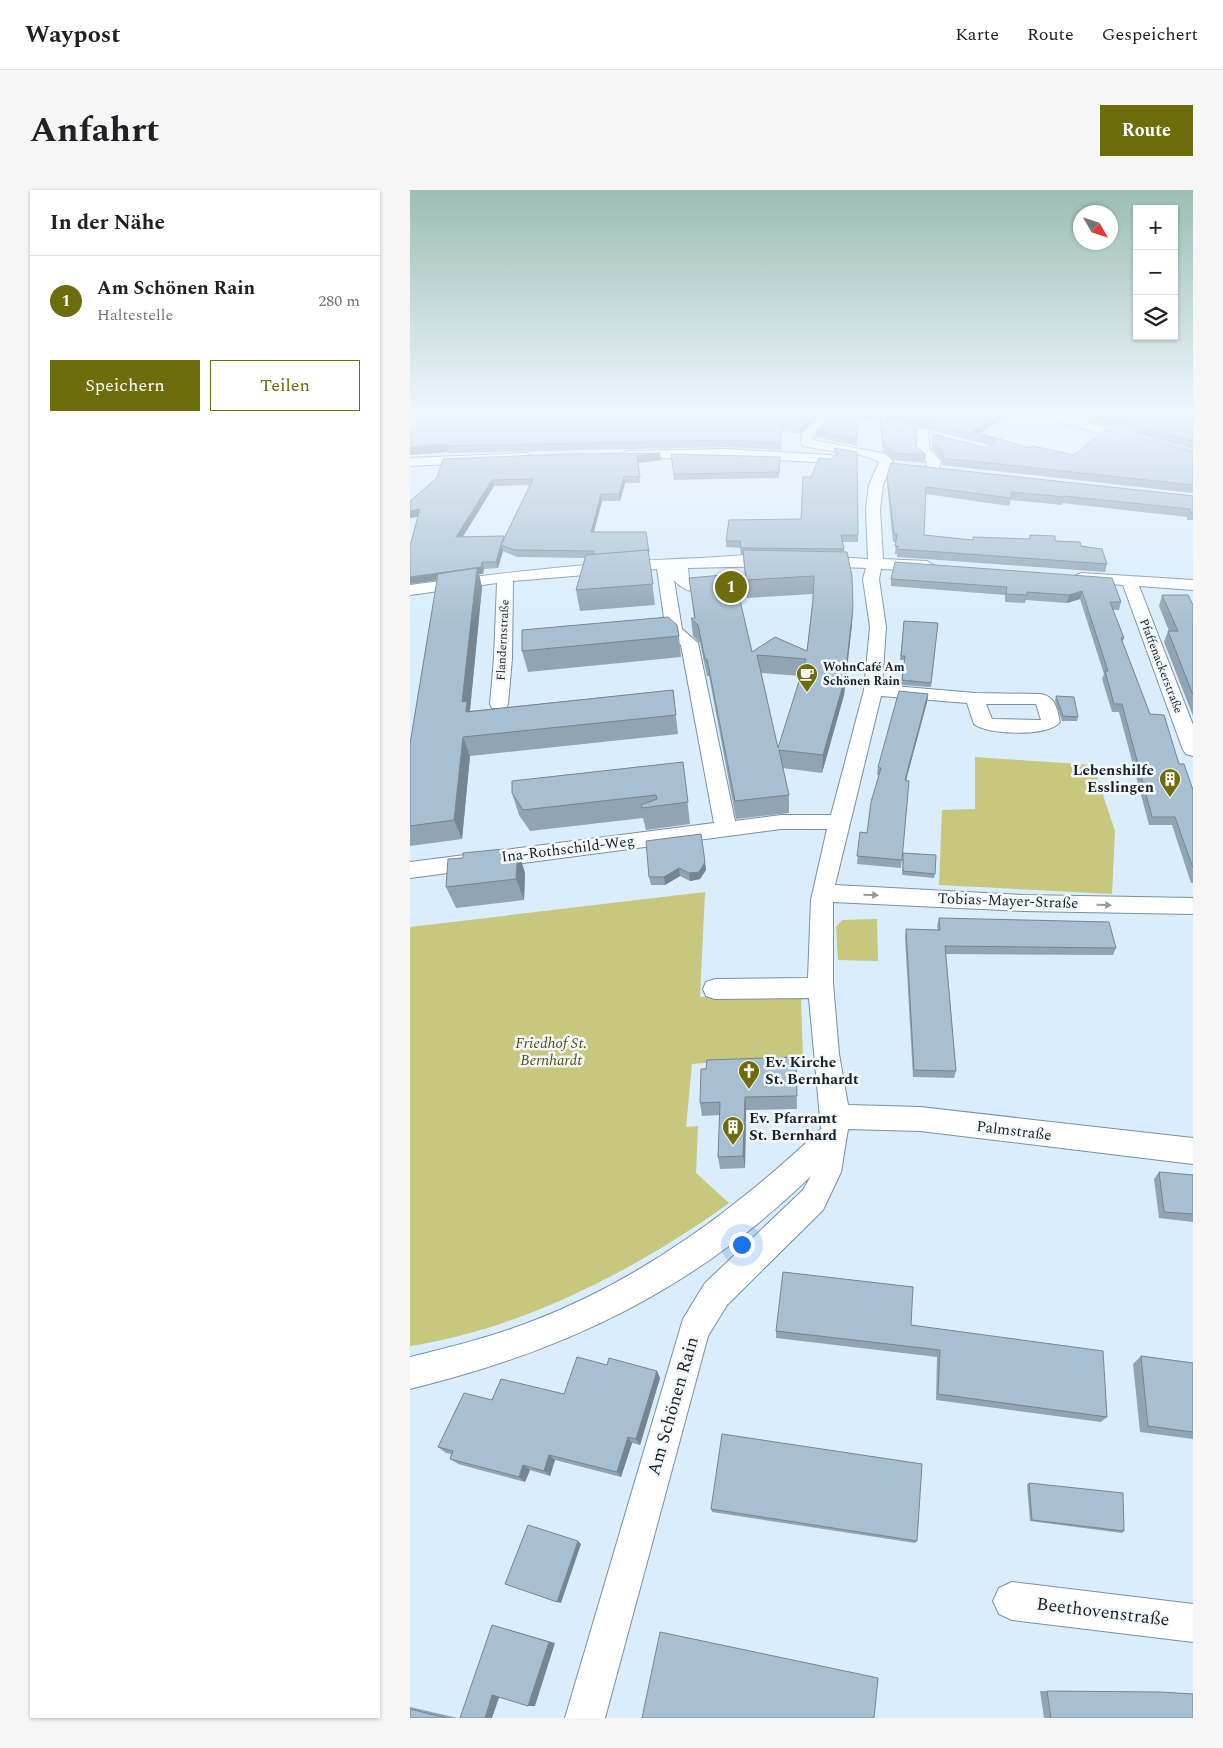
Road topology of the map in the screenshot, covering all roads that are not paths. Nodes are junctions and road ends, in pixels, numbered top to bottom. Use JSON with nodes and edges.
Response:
{"nodes":[{"id":1,"x":880,"y":484,"type":"edge"},
{"id":2,"x":734,"y":562,"type":"junction"},
{"id":3,"x":874,"y":563,"type":"junction"},
{"id":4,"x":672,"y":564,"type":"junction"},
{"id":5,"x":940,"y":567,"type":"edge"},
{"id":6,"x":1063,"y":576,"type":"edge"},
{"id":7,"x":505,"y":577,"type":"junction"},
{"id":8,"x":1129,"y":581,"type":"junction"},
{"id":9,"x":1193,"y":585,"type":"edge"},
{"id":10,"x":410,"y":590,"type":"edge"},
{"id":11,"x":873,"y":690,"type":"junction"},
{"id":12,"x":975,"y":698,"type":"dead end"},
{"id":13,"x":499,"y":704,"type":"dead end"},
{"id":14,"x":1191,"y":741,"type":"edge"},
{"id":15,"x":839,"y":824,"type":"junction"},
{"id":16,"x":726,"y":829,"type":"junction"},
{"id":17,"x":410,"y":870,"type":"edge"},
{"id":18,"x":822,"y":893,"type":"junction"},
{"id":19,"x":1193,"y":906,"type":"edge"},
{"id":20,"x":821,"y":988,"type":"junction"},
{"id":21,"x":715,"y":989,"type":"dead end"},
{"id":22,"x":834,"y":1127,"type":"junction"},
{"id":23,"x":1193,"y":1151,"type":"edge"},
{"id":24,"x":410,"y":1373,"type":"edge"},
{"id":25,"x":1012,"y":1601,"type":"dead end"},
{"id":26,"x":1193,"y":1623,"type":"edge"},
{"id":27,"x":584,"y":1718,"type":"edge"}],
"edges":[{"from":1,"to":3,"type":"street","name":"Am Schönen Rain"},
{"from":2,"to":3,"type":"street","name":"Flandernstraße"},
{"from":2,"to":4,"type":"street","name":"Flandernstraße"},
{"from":2,"to":4,"type":"street"},
{"from":3,"to":5,"type":"street","name":"Flandernstraße"},
{"from":3,"to":11,"type":"street","name":"Am Schönen Rain"},
{"from":4,"to":7,"type":"street","name":"Flandernstraße"},
{"from":4,"to":16,"type":"street"},
{"from":6,"to":8,"type":"street"},
{"from":7,"to":10,"type":"street","name":"Flandernstraße"},
{"from":7,"to":13,"type":"street","name":"Flandernstraße"},
{"from":8,"to":9,"type":"street"},
{"from":8,"to":14,"type":"street","name":"Pfaffenackerstraße"},
{"from":11,"to":12,"type":"street"},
{"from":11,"to":15,"type":"street","name":"Am Schönen Rain"},
{"from":15,"to":16,"type":"street","name":"Ina-Rothschild-Weg"},
{"from":15,"to":18,"type":"street","name":"Am Schönen Rain"},
{"from":16,"to":17,"type":"street","name":"Ina-Rothschild-Weg"},
{"from":18,"to":19,"type":"street","name":"Tobias-Mayer-Straße","one_way":true},
{"from":18,"to":20,"type":"street","name":"Am Schönen Rain"},
{"from":20,"to":21,"type":"street"},
{"from":20,"to":22,"type":"street","name":"Am Schönen Rain"},
{"from":22,"to":23,"type":"street","name":"Palmstraße"},
{"from":22,"to":24,"type":"street"},
{"from":22,"to":27,"type":"street","name":"Am Schönen Rain"},
{"from":25,"to":26,"type":"street","name":"Beethovenstraße"}]}
